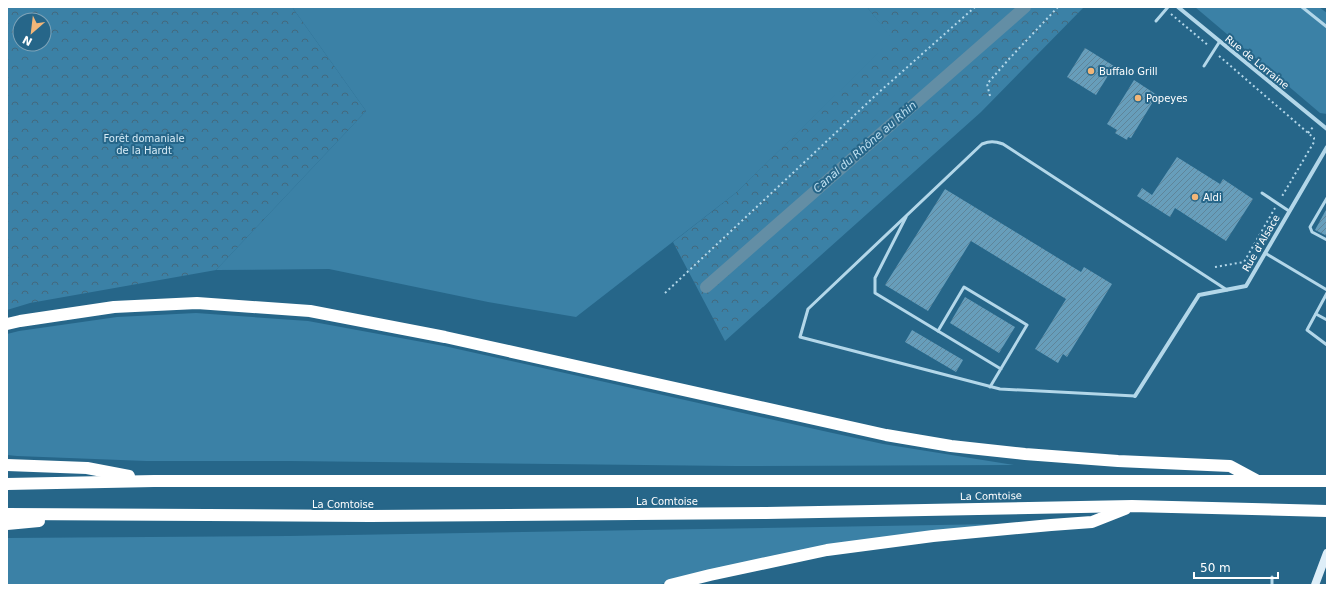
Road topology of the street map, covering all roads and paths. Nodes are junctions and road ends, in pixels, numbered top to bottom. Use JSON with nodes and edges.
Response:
{"nodes":[{"id":1,"x":975,"y":7,"type":"edge"},
{"id":2,"x":1058,"y":7,"type":"edge"},
{"id":3,"x":1178,"y":7,"type":"edge"},
{"id":4,"x":1302,"y":7,"type":"edge"},
{"id":5,"x":1167,"y":8,"type":"edge"},
{"id":6,"x":1156,"y":21,"type":"dead end"},
{"id":7,"x":1327,"y":27,"type":"edge"},
{"id":8,"x":1220,"y":41,"type":"junction"},
{"id":9,"x":1214,"y":51,"type":"junction"},
{"id":10,"x":1204,"y":66,"type":"dead end"},
{"id":11,"x":990,"y":96,"type":"dead end"},
{"id":12,"x":1327,"y":129,"type":"edge"},
{"id":13,"x":1327,"y":148,"type":"edge"},
{"id":14,"x":1262,"y":192,"type":"dead end"},
{"id":15,"x":1327,"y":198,"type":"edge"},
{"id":16,"x":1278,"y":204,"type":"junction"},
{"id":17,"x":1290,"y":211,"type":"junction"},
{"id":18,"x":907,"y":214,"type":"junction"},
{"id":19,"x":1327,"y":240,"type":"edge"},
{"id":20,"x":1265,"y":254,"type":"junction"},
{"id":21,"x":1215,"y":267,"type":"dead end"},
{"id":22,"x":1227,"y":290,"type":"junction"},
{"id":23,"x":1327,"y":290,"type":"edge"},
{"id":24,"x":665,"y":293,"type":"dead end"},
{"id":25,"x":1327,"y":293,"type":"edge"},
{"id":26,"x":1316,"y":314,"type":"junction"},
{"id":27,"x":1327,"y":320,"type":"edge"},
{"id":28,"x":7,"y":324,"type":"edge"},
{"id":29,"x":938,"y":332,"type":"junction"},
{"id":30,"x":1327,"y":345,"type":"edge"},
{"id":31,"x":1001,"y":369,"type":"junction"},
{"id":32,"x":990,"y":387,"type":"junction"},
{"id":33,"x":1135,"y":396,"type":"joint"},
{"id":34,"x":7,"y":465,"type":"edge"},
{"id":35,"x":1257,"y":480,"type":"junction"},
{"id":36,"x":154,"y":481,"type":"junction"},
{"id":37,"x":1327,"y":481,"type":"edge"},
{"id":38,"x":7,"y":484,"type":"edge"},
{"id":39,"x":1132,"y":506,"type":"junction"},
{"id":40,"x":1327,"y":511,"type":"edge"},
{"id":41,"x":7,"y":514,"type":"edge"},
{"id":42,"x":110,"y":515,"type":"junction"},
{"id":43,"x":7,"y":524,"type":"edge"},
{"id":44,"x":1326,"y":557,"type":"edge"},
{"id":45,"x":1272,"y":577,"type":"dead end"},
{"id":46,"x":670,"y":585,"type":"edge"},
{"id":47,"x":1272,"y":585,"type":"edge"},
{"id":48,"x":1315,"y":585,"type":"edge"}],
"edges":[{"from":1,"to":24,"type":"path"},
{"from":2,"to":11,"type":"path"},
{"from":3,"to":8,"type":"street","name":"Rue de Lorraine"},
{"from":4,"to":7,"type":"lane"},
{"from":5,"to":6,"type":"lane"},
{"from":5,"to":9,"type":"path"},
{"from":8,"to":9,"type":"lane"},
{"from":8,"to":12,"type":"street","name":"Rue de Lorraine"},
{"from":9,"to":10,"type":"lane"},
{"from":9,"to":16,"type":"path"},
{"from":13,"to":17,"type":"street","name":"Rue d'Alsace"},
{"from":14,"to":16,"type":"lane"},
{"from":15,"to":19,"type":"lane"},
{"from":16,"to":17,"type":"lane"},
{"from":16,"to":21,"type":"path"},
{"from":17,"to":20,"type":"street","name":"Rue d'Alsace"},
{"from":18,"to":22,"type":"lane"},
{"from":18,"to":29,"type":"lane"},
{"from":18,"to":32,"type":"lane"},
{"from":20,"to":22,"type":"street","name":"Rue d'Alsace"},
{"from":20,"to":23,"type":"lane"},
{"from":22,"to":33,"type":"street","name":"Rue d'Alsace"},
{"from":25,"to":26,"type":"lane"},
{"from":26,"to":27,"type":"lane"},
{"from":26,"to":30,"type":"lane"},
{"from":28,"to":35,"type":"highway"},
{"from":29,"to":31,"type":"lane"},
{"from":29,"to":31,"type":"lane"},
{"from":31,"to":32,"type":"lane"},
{"from":32,"to":33,"type":"lane"},
{"from":34,"to":36,"type":"highway"},
{"from":35,"to":36,"type":"highway","name":"La Comtoise"},
{"from":35,"to":37,"type":"highway","name":"La Comtoise"},
{"from":36,"to":38,"type":"highway","name":"La Comtoise"},
{"from":39,"to":40,"type":"highway","name":"La Comtoise"},
{"from":39,"to":42,"type":"highway","name":"La Comtoise"},
{"from":39,"to":46,"type":"highway"},
{"from":41,"to":42,"type":"highway","name":"La Comtoise"},
{"from":42,"to":43,"type":"highway"},
{"from":44,"to":48,"type":"main road"},
{"from":45,"to":47,"type":"lane"}]}
